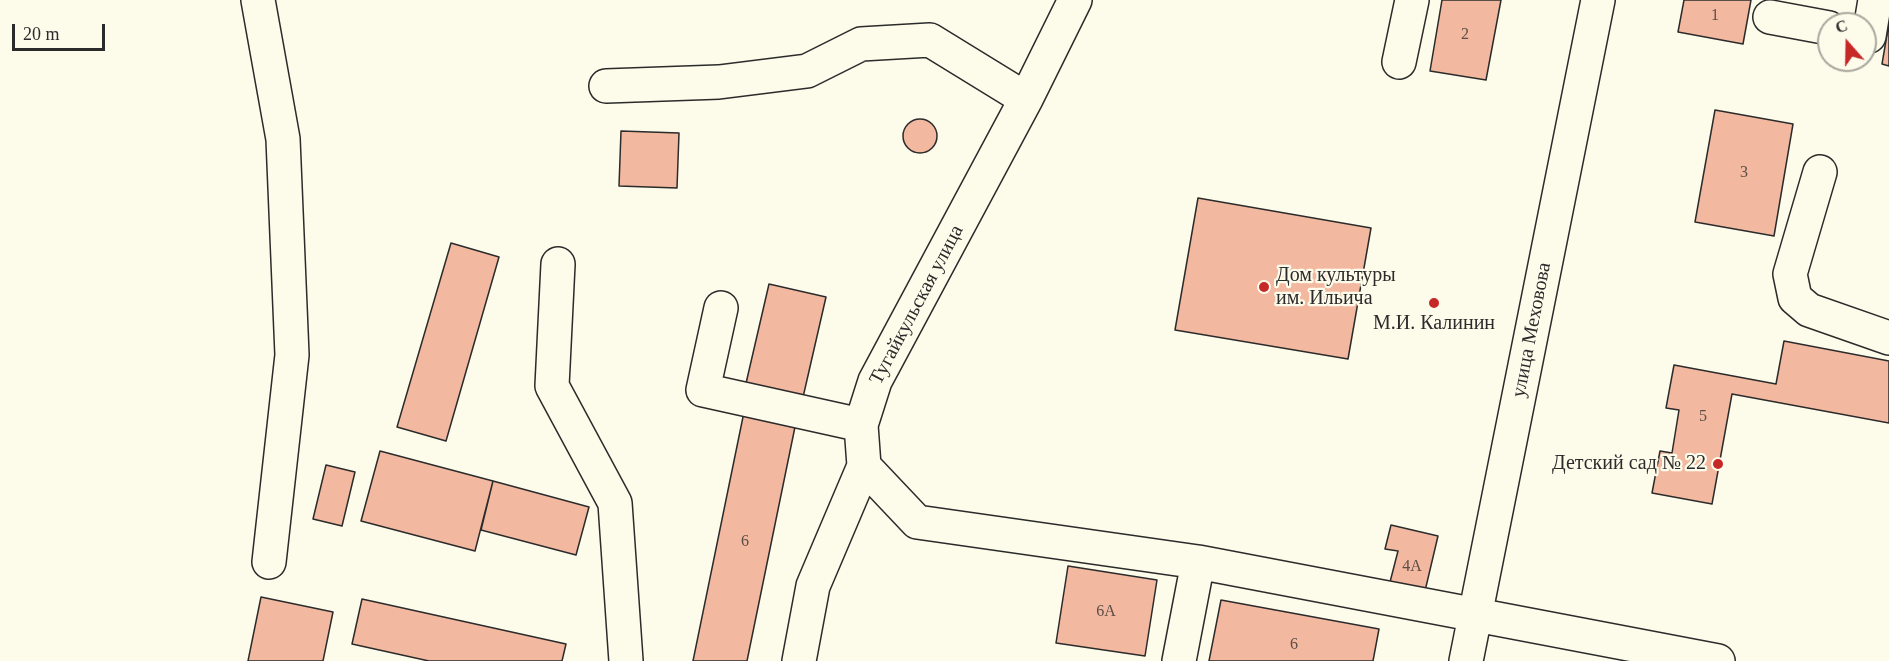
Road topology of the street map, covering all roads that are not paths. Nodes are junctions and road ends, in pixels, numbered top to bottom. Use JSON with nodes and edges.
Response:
{"nodes":[{"id":1,"x":258,"y":0,"type":"edge"},
{"id":2,"x":1075,"y":0,"type":"edge"},
{"id":3,"x":1412,"y":0,"type":"edge"},
{"id":4,"x":1598,"y":0,"type":"edge"},
{"id":5,"x":1770,"y":17,"type":"dead end"},
{"id":6,"x":1817,"y":26,"type":"edge"},
{"id":7,"x":1399,"y":62,"type":"dead end"},
{"id":8,"x":606,"y":86,"type":"dead end"},
{"id":9,"x":1026,"y":99,"type":"junction"},
{"id":10,"x":1820,"y":172,"type":"dead end"},
{"id":11,"x":558,"y":264,"type":"dead end"},
{"id":12,"x":721,"y":308,"type":"dead end"},
{"id":13,"x":1889,"y":338,"type":"edge"},
{"id":14,"x":861,"y":425,"type":"junction"},
{"id":15,"x":864,"y":466,"type":"junction"},
{"id":16,"x":269,"y":562,"type":"dead end"},
{"id":17,"x":1198,"y":562,"type":"junction"},
{"id":18,"x":1475,"y":616,"type":"junction"},
{"id":19,"x":626,"y":661,"type":"edge"},
{"id":20,"x":799,"y":661,"type":"edge"},
{"id":21,"x":1179,"y":661,"type":"edge"},
{"id":22,"x":1466,"y":661,"type":"edge"},
{"id":23,"x":1718,"y":661,"type":"edge"}],
"edges":[{"from":1,"to":16,"type":"street"},
{"from":2,"to":9,"type":"street","name":"Тугайкульская улица"},
{"from":3,"to":7,"type":"street"},
{"from":4,"to":18,"type":"street","name":"улица Меховова"},
{"from":5,"to":6,"type":"street"},
{"from":8,"to":9,"type":"street"},
{"from":9,"to":14,"type":"street","name":"Тугайкульская улица"},
{"from":10,"to":13,"type":"street"},
{"from":11,"to":19,"type":"street"},
{"from":12,"to":14,"type":"street"},
{"from":14,"to":15,"type":"street","name":"Тугайкульская улица"},
{"from":15,"to":17,"type":"street"},
{"from":15,"to":20,"type":"street","name":"Тугайкульская улица"},
{"from":17,"to":18,"type":"street"},
{"from":17,"to":21,"type":"street"},
{"from":18,"to":22,"type":"street","name":"улица Меховова"},
{"from":18,"to":23,"type":"street"}]}
